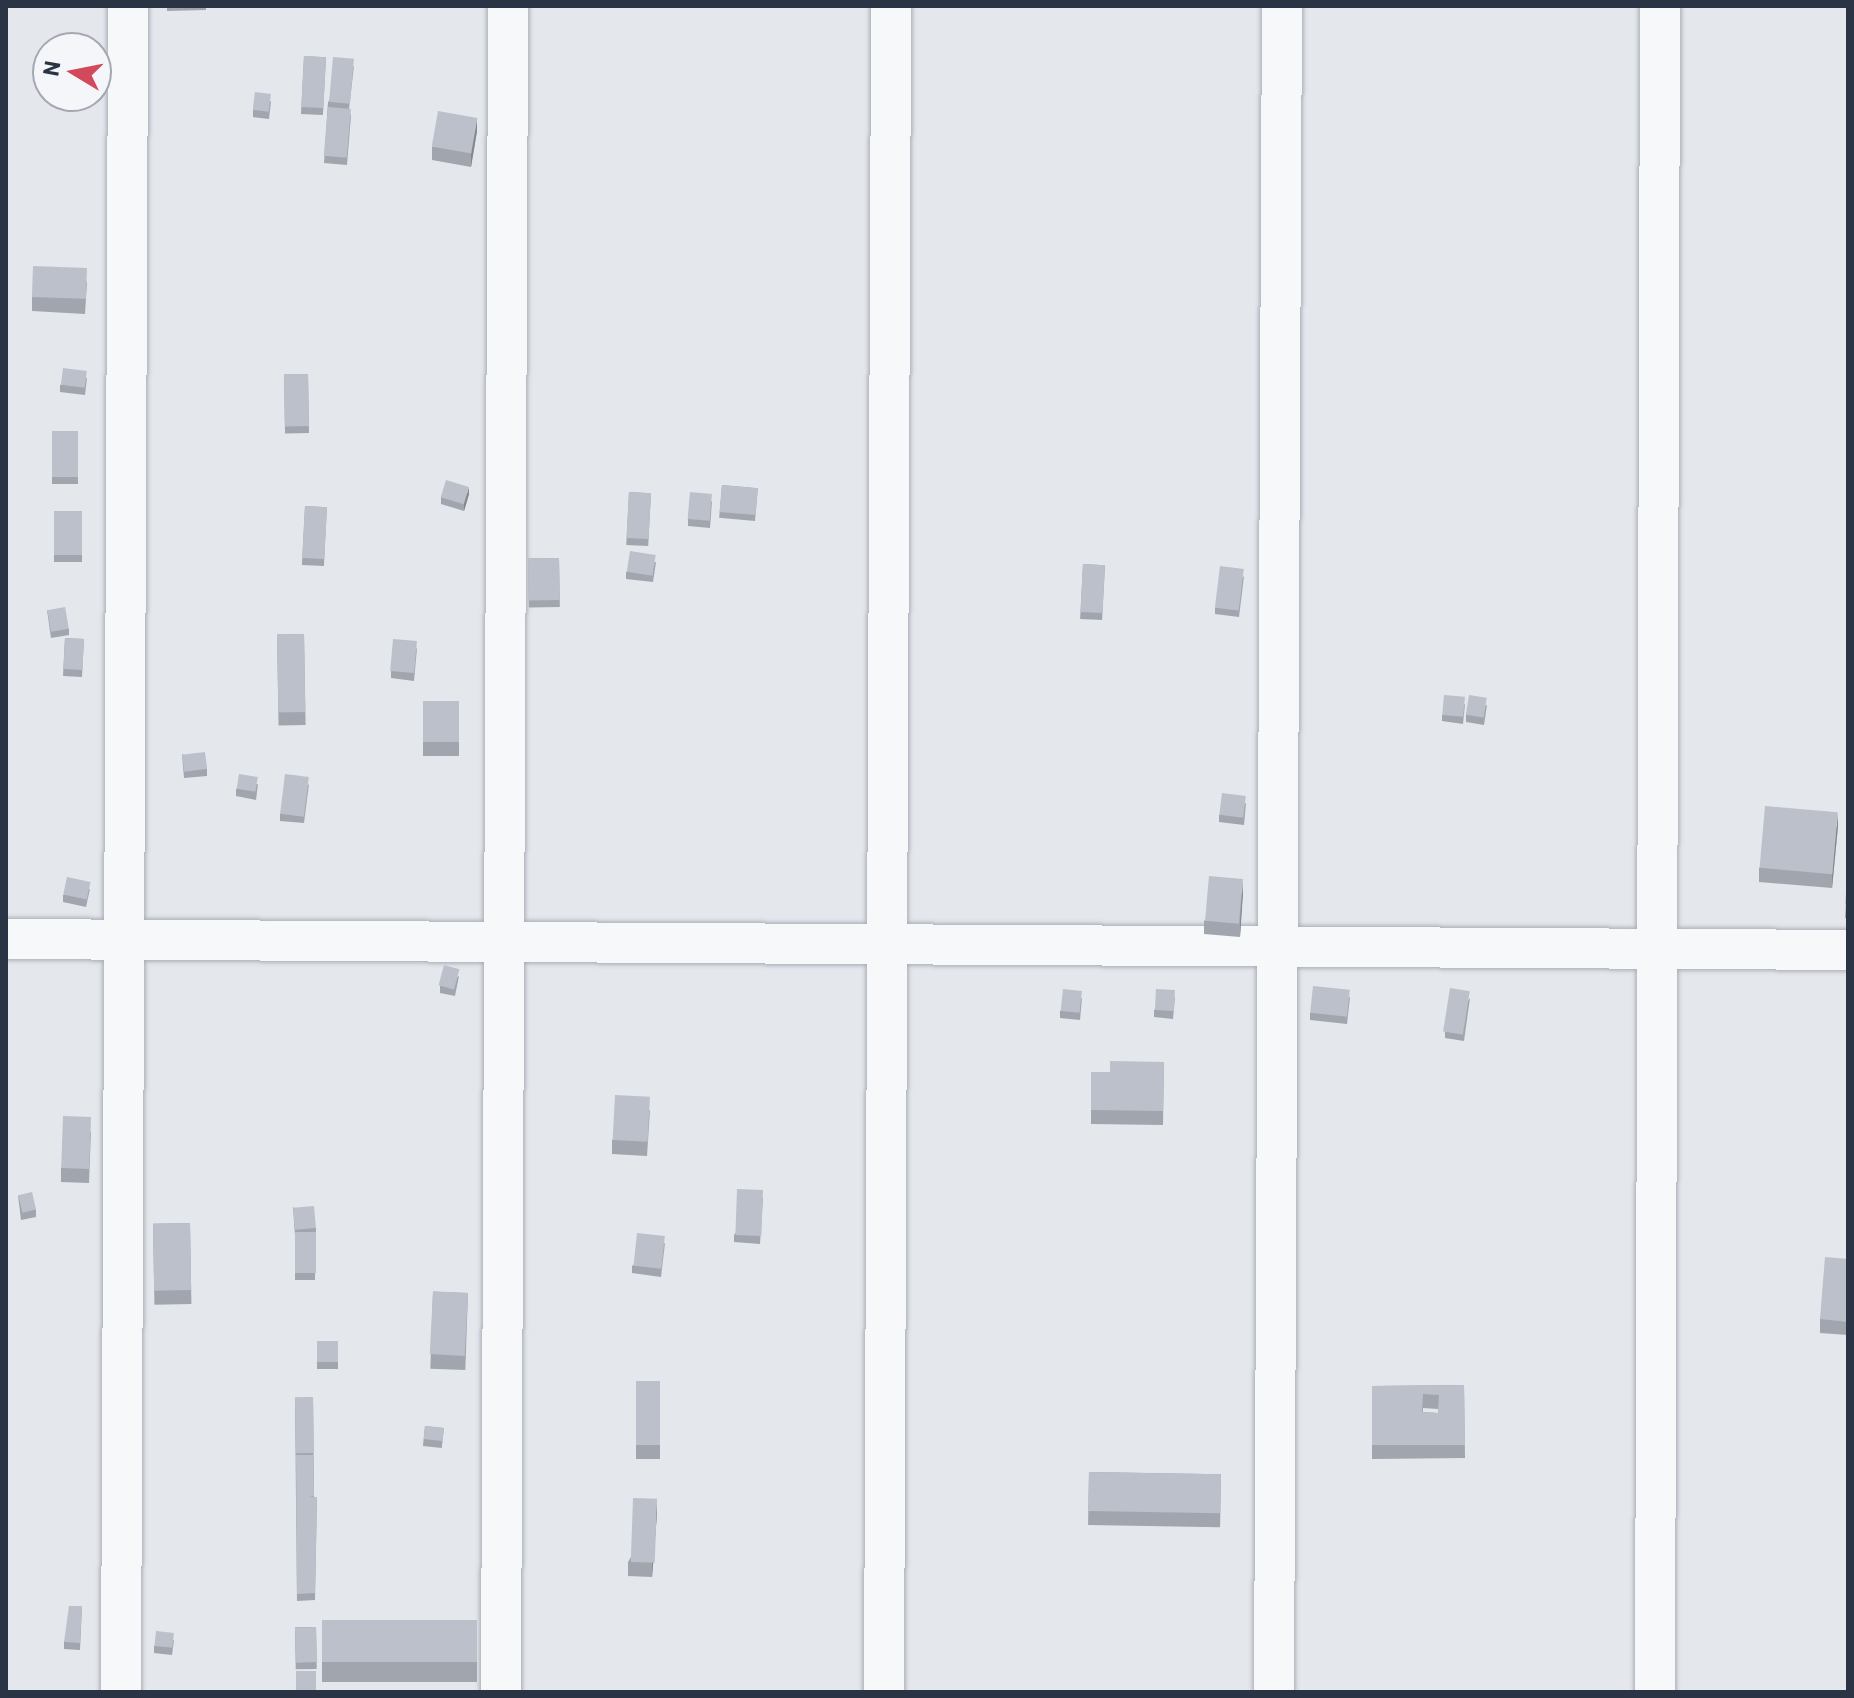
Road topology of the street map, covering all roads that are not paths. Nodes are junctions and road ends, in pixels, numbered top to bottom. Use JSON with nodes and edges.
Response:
{"nodes":[{"id":1,"x":128,"y":6,"type":"edge"},
{"id":2,"x":508,"y":6,"type":"edge"},
{"id":3,"x":891,"y":6,"type":"edge"},
{"id":4,"x":1282,"y":6,"type":"edge"},
{"id":5,"x":1660,"y":6,"type":"edge"},
{"id":6,"x":6,"y":939,"type":"edge"},
{"id":7,"x":124,"y":940,"type":"junction"},
{"id":8,"x":504,"y":942,"type":"junction"},
{"id":9,"x":887,"y":944,"type":"junction"},
{"id":10,"x":1277,"y":947,"type":"junction"},
{"id":11,"x":1657,"y":948,"type":"junction"},
{"id":12,"x":1848,"y":950,"type":"edge"},
{"id":13,"x":121,"y":1692,"type":"edge"},
{"id":14,"x":501,"y":1692,"type":"edge"},
{"id":15,"x":884,"y":1692,"type":"edge"},
{"id":16,"x":1274,"y":1692,"type":"edge"},
{"id":17,"x":1655,"y":1692,"type":"edge"}],
"edges":[{"from":1,"to":7,"type":"street"},
{"from":2,"to":8,"type":"street"},
{"from":3,"to":9,"type":"street"},
{"from":4,"to":10,"type":"street"},
{"from":5,"to":11,"type":"street"},
{"from":6,"to":7,"type":"street"},
{"from":7,"to":8,"type":"street"},
{"from":7,"to":13,"type":"street"},
{"from":8,"to":9,"type":"street"},
{"from":8,"to":14,"type":"street"},
{"from":9,"to":10,"type":"street"},
{"from":9,"to":15,"type":"street"},
{"from":10,"to":11,"type":"street"},
{"from":10,"to":16,"type":"street"},
{"from":11,"to":12,"type":"street"},
{"from":11,"to":17,"type":"street"}]}
